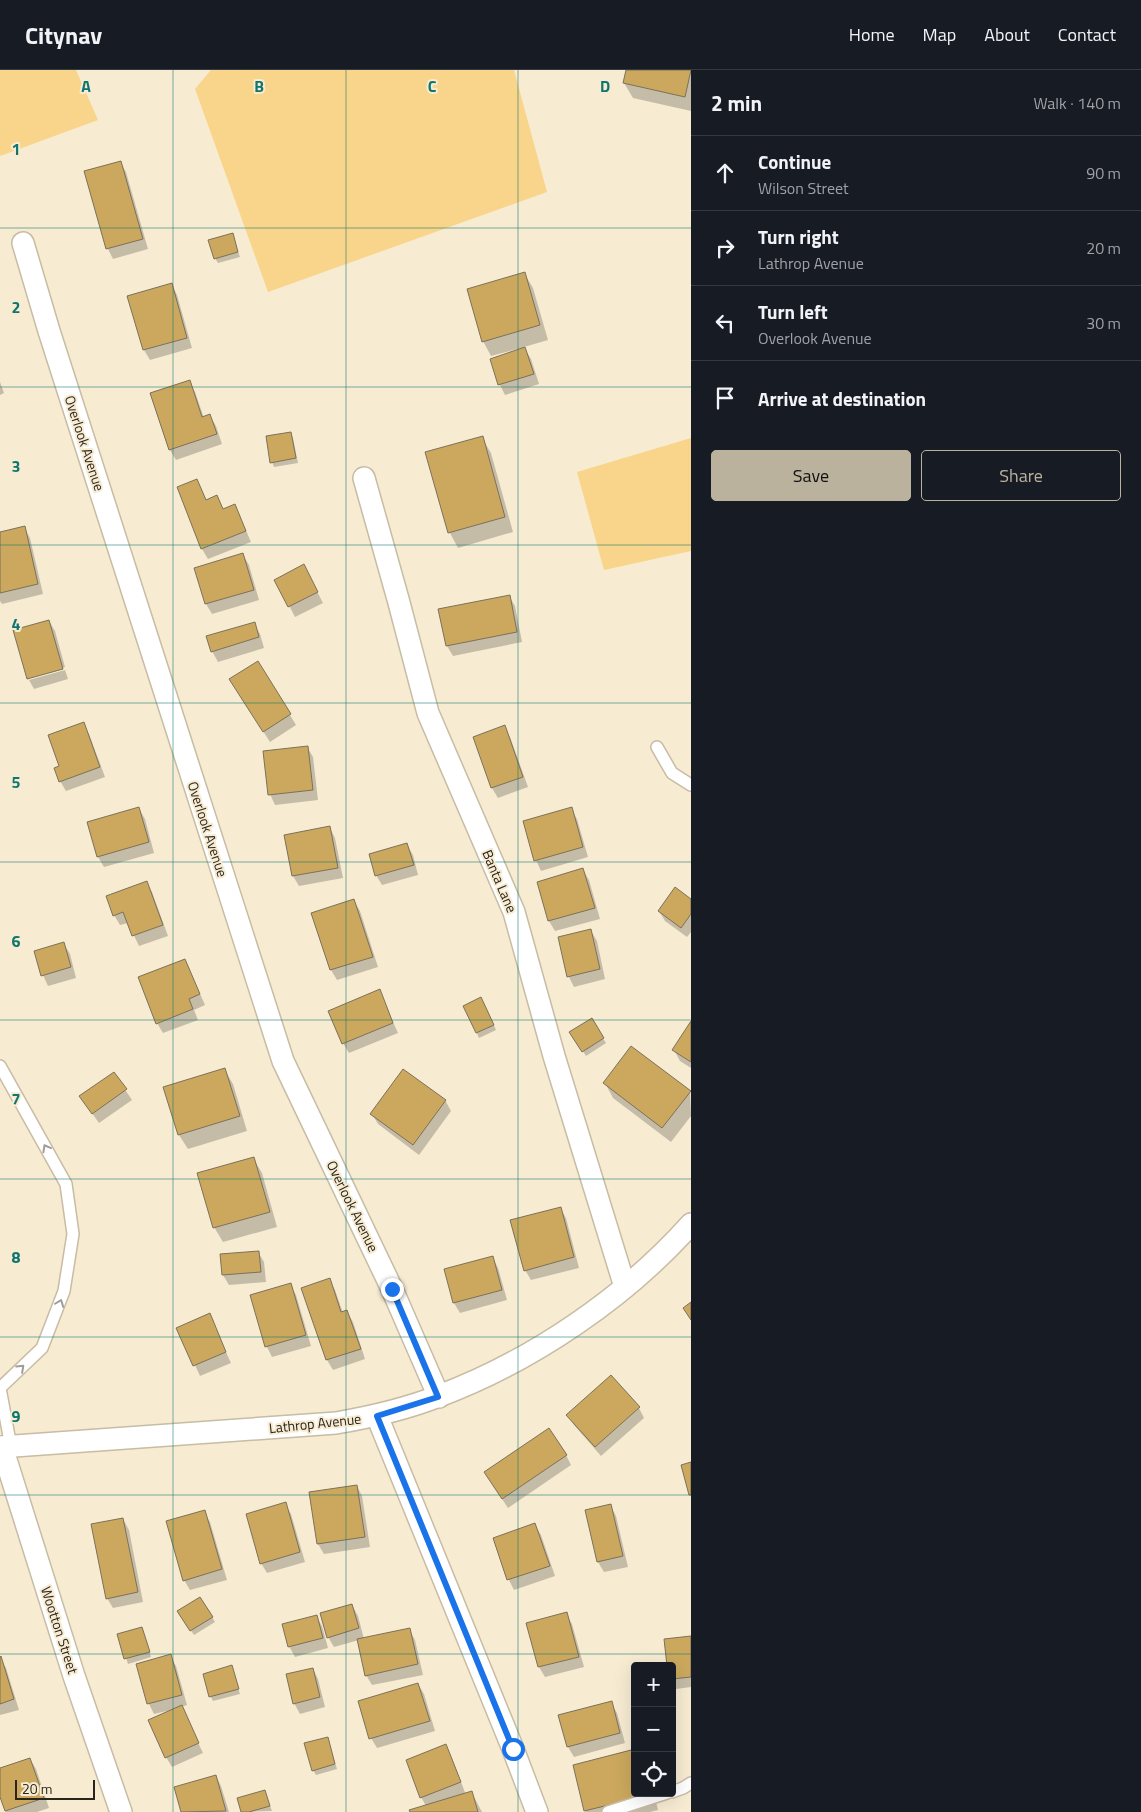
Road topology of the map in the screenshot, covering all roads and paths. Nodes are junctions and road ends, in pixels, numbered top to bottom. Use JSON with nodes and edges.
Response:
{"nodes":[{"id":1,"x":23,"y":243,"type":"dead end"},
{"id":2,"x":364,"y":478,"type":"dead end"},
{"id":3,"x":657,"y":747,"type":"dead end"},
{"id":4,"x":691,"y":786,"type":"edge"},
{"id":5,"x":0,"y":1066,"type":"edge"},
{"id":6,"x":691,"y":1224,"type":"edge"},
{"id":7,"x":625,"y":1287,"type":"junction"},
{"id":8,"x":0,"y":1388,"type":"edge"},
{"id":9,"x":438,"y":1397,"type":"junction"},
{"id":10,"x":377,"y":1416,"type":"junction"},
{"id":11,"x":4,"y":1447,"type":"edge"},
{"id":12,"x":691,"y":1783,"type":"edge"},
{"id":13,"x":676,"y":1791,"type":"edge"},
{"id":14,"x":655,"y":1797,"type":"edge"},
{"id":15,"x":121,"y":1812,"type":"edge"},
{"id":16,"x":537,"y":1812,"type":"edge"},
{"id":17,"x":608,"y":1812,"type":"edge"}],
"edges":[{"from":1,"to":9,"type":"street","name":"Overlook Avenue"},
{"from":2,"to":7,"type":"street","name":"Banta Lane"},
{"from":3,"to":4,"type":"lane"},
{"from":8,"to":5,"type":"lane","one_way":true},
{"from":6,"to":7,"type":"street","name":"Lathrop Avenue"},
{"from":7,"to":9,"type":"street","name":"Lathrop Avenue"},
{"from":8,"to":11,"type":"lane"},
{"from":9,"to":10,"type":"street","name":"Lathrop Avenue"},
{"from":10,"to":11,"type":"street","name":"Lathrop Avenue"},
{"from":10,"to":16,"type":"street"},
{"from":11,"to":15,"type":"street","name":"Wootton Street"},
{"from":12,"to":13,"type":"lane"},
{"from":14,"to":17,"type":"lane"}]}
